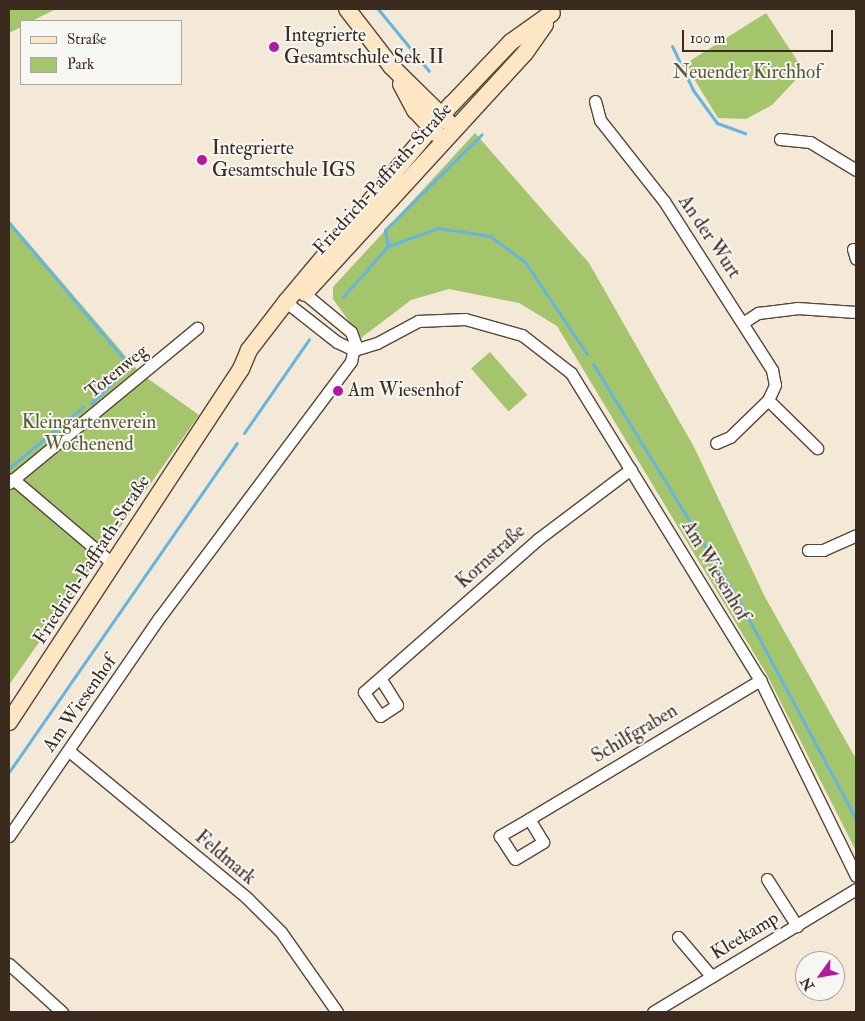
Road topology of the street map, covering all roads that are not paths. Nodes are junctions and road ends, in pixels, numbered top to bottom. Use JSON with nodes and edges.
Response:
{"nodes":[{"id":1,"x":347,"y":9,"type":"edge"},
{"id":2,"x":554,"y":11,"type":"edge"},
{"id":3,"x":595,"y":101,"type":"dead end"},
{"id":4,"x":436,"y":123,"type":"junction"},
{"id":5,"x":451,"y":135,"type":"junction"},
{"id":6,"x":780,"y":139,"type":"dead end"},
{"id":7,"x":856,"y":170,"type":"edge"},
{"id":8,"x":301,"y":291,"type":"junction"},
{"id":9,"x":290,"y":305,"type":"junction"},
{"id":10,"x":856,"y":312,"type":"edge"},
{"id":11,"x":744,"y":322,"type":"junction"},
{"id":12,"x":197,"y":328,"type":"dead end"},
{"id":13,"x":354,"y":350,"type":"junction"},
{"id":14,"x":768,"y":400,"type":"junction"},
{"id":15,"x":716,"y":443,"type":"dead end"},
{"id":16,"x":817,"y":448,"type":"dead end"},
{"id":17,"x":631,"y":468,"type":"junction"},
{"id":18,"x":11,"y":481,"type":"edge"},
{"id":19,"x":856,"y":535,"type":"edge"},
{"id":20,"x":808,"y":550,"type":"dead end"},
{"id":21,"x":112,"y":563,"type":"junction"},
{"id":22,"x":760,"y":680,"type":"junction"},
{"id":23,"x":382,"y":681,"type":"dead end"},
{"id":24,"x":9,"y":722,"type":"edge"},
{"id":25,"x":69,"y":751,"type":"junction"},
{"id":26,"x":529,"y":819,"type":"dead end"},
{"id":27,"x":9,"y":836,"type":"edge"},
{"id":28,"x":856,"y":876,"type":"edge"},
{"id":29,"x":768,"y":878,"type":"dead end"},
{"id":30,"x":856,"y":889,"type":"edge"},
{"id":31,"x":797,"y":926,"type":"junction"},
{"id":32,"x":678,"y":938,"type":"dead end"},
{"id":33,"x":9,"y":964,"type":"edge"},
{"id":34,"x":712,"y":977,"type":"junction"},
{"id":35,"x":62,"y":1012,"type":"edge"},
{"id":36,"x":337,"y":1012,"type":"edge"},
{"id":37,"x":653,"y":1012,"type":"edge"}],
"edges":[{"from":1,"to":4,"type":"main road"},
{"from":2,"to":4,"type":"main road","name":"Friedrich-Paffrath-Straße"},
{"from":2,"to":5,"type":"main road","name":"Friedrich-Paffrath-Straße"},
{"from":3,"to":11,"type":"street","name":"An der Wurt"},
{"from":4,"to":5,"type":"main road"},
{"from":4,"to":8,"type":"main road","name":"Friedrich-Paffrath-Straße"},
{"from":5,"to":8,"type":"main road","name":"Friedrich-Paffrath-Straße"},
{"from":6,"to":7,"type":"street"},
{"from":8,"to":9,"type":"main road","name":"Friedrich-Paffrath-Straße"},
{"from":8,"to":13,"type":"street"},
{"from":9,"to":13,"type":"street"},
{"from":9,"to":21,"type":"main road","name":"Friedrich-Paffrath-Straße"},
{"from":10,"to":11,"type":"street"},
{"from":11,"to":14,"type":"street","name":"An der Wurt"},
{"from":12,"to":18,"type":"street","name":"Totenweg"},
{"from":13,"to":17,"type":"street","name":"Am Wiesenhof"},
{"from":13,"to":25,"type":"street","name":"Am Wiesenhof"},
{"from":14,"to":15,"type":"street"},
{"from":14,"to":16,"type":"street"},
{"from":17,"to":22,"type":"street","name":"Am Wiesenhof"},
{"from":17,"to":23,"type":"street","name":"Kornstraße"},
{"from":18,"to":21,"type":"street","name":"Totenweg"},
{"from":19,"to":20,"type":"street"},
{"from":21,"to":24,"type":"main road","name":"Friedrich-Paffrath-Straße"},
{"from":22,"to":26,"type":"street","name":"Schilfgraben"},
{"from":22,"to":28,"type":"street","name":"Am Wiesenhof"},
{"from":25,"to":27,"type":"street","name":"Am Wiesenhof"},
{"from":25,"to":36,"type":"street","name":"Feldmark"},
{"from":29,"to":31,"type":"street","name":"Kleekamp"},
{"from":30,"to":31,"type":"street","name":"Kleekamp"},
{"from":31,"to":34,"type":"street","name":"Kleekamp"},
{"from":32,"to":34,"type":"street","name":"Kleekamp"},
{"from":33,"to":35,"type":"street"},
{"from":34,"to":37,"type":"street","name":"Kleekamp"}]}
